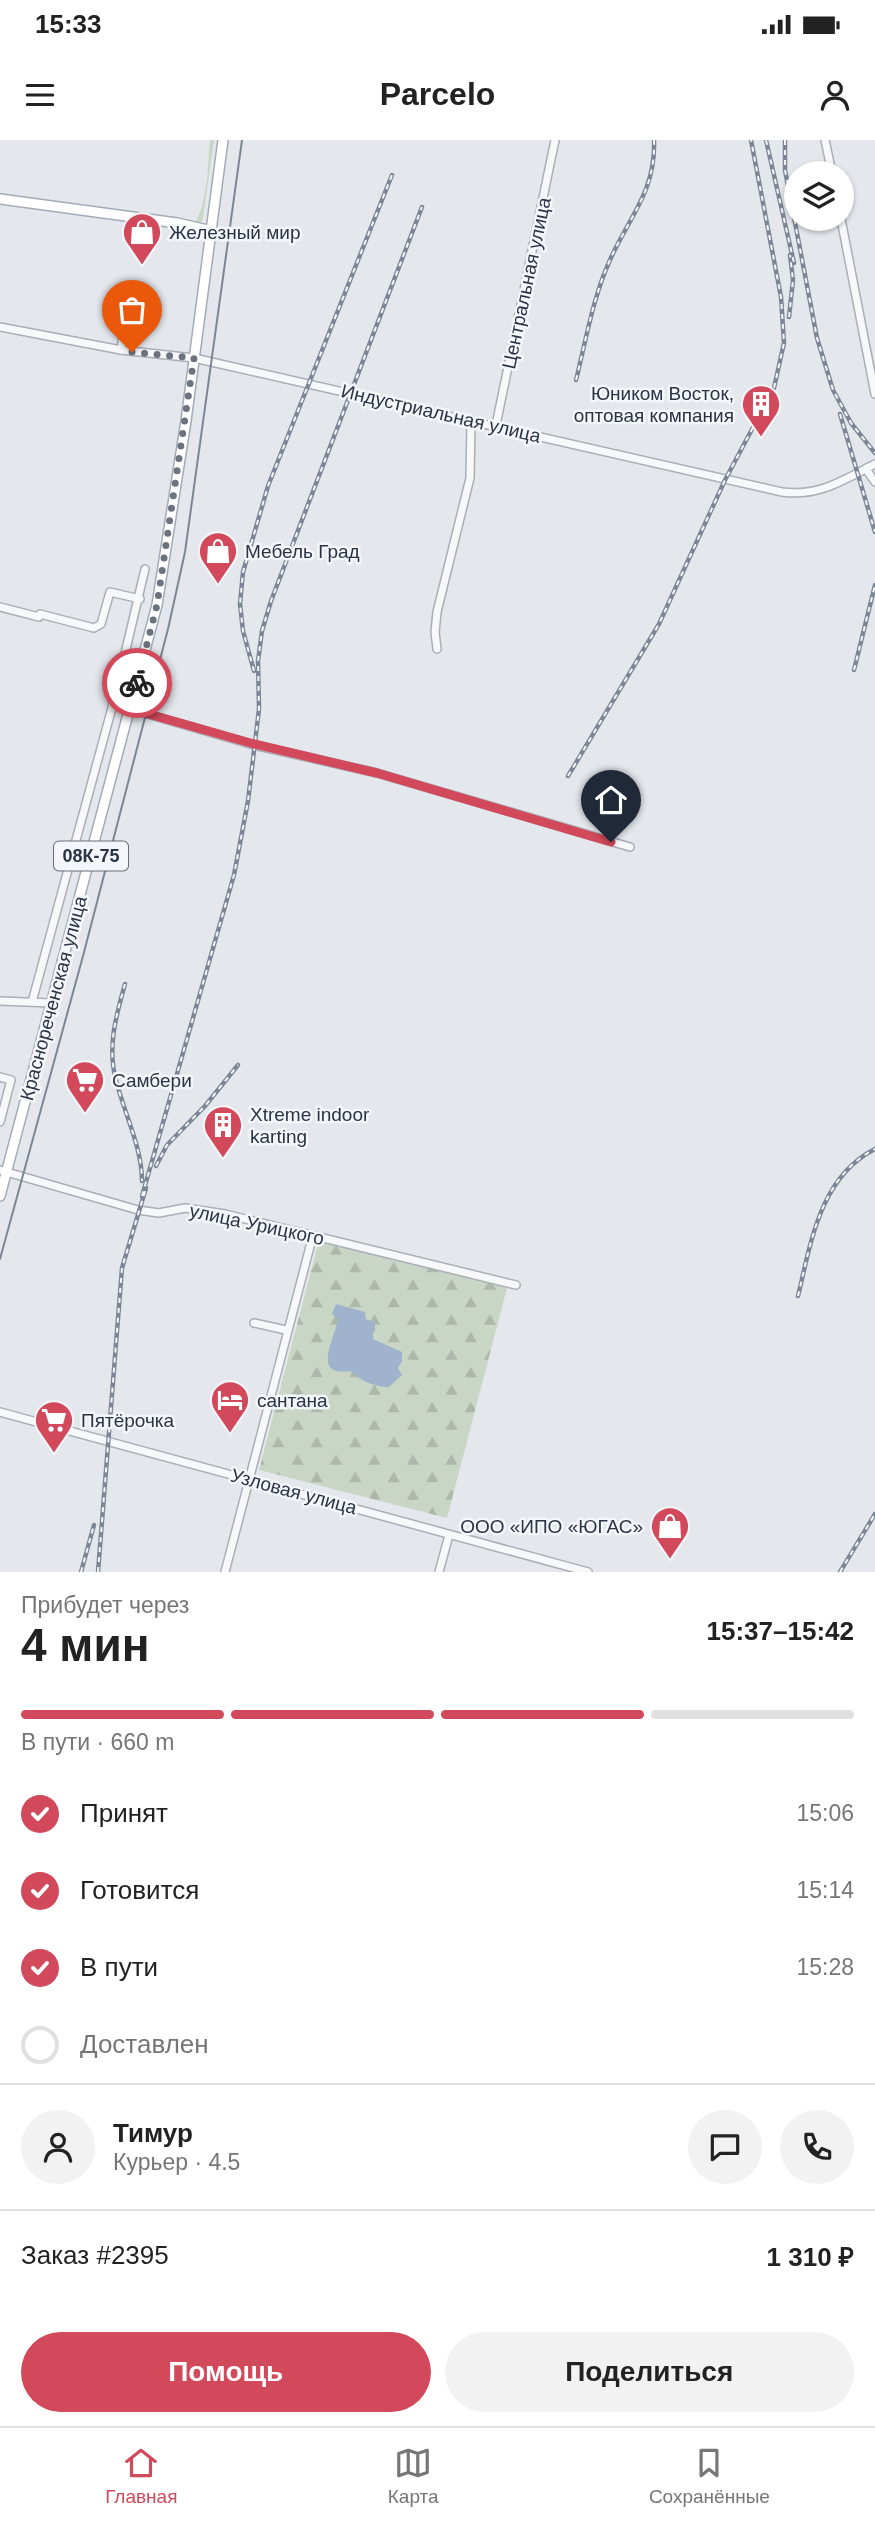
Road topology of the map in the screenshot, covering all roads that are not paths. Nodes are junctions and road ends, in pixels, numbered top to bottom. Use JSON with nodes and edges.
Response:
{"nodes":[{"id":1,"x":223,"y":140,"type":"edge"},
{"id":2,"x":555,"y":140,"type":"edge"},
{"id":3,"x":825,"y":140,"type":"edge"},
{"id":4,"x":829,"y":161,"type":"edge"},
{"id":5,"x":0,"y":199,"type":"edge"},
{"id":6,"x":212,"y":231,"type":"junction"},
{"id":7,"x":843,"y":231,"type":"edge"},
{"id":8,"x":128,"y":298,"type":"dead end"},
{"id":9,"x":0,"y":327,"type":"edge"},
{"id":10,"x":121,"y":350,"type":"junction"},
{"id":11,"x":194,"y":358,"type":"junction"},
{"id":12,"x":875,"y":394,"type":"edge"},
{"id":13,"x":471,"y":421,"type":"junction"},
{"id":14,"x":496,"y":425,"type":"junction"},
{"id":15,"x":875,"y":464,"type":"edge"},
{"id":16,"x":866,"y":468,"type":"junction"},
{"id":17,"x":875,"y":482,"type":"edge"},
{"id":18,"x":145,"y":569,"type":"dead end"},
{"id":19,"x":140,"y":599,"type":"junction"},
{"id":20,"x":0,"y":607,"type":"edge"},
{"id":21,"x":437,"y":649,"type":"dead end"},
{"id":22,"x":113,"y":704,"type":"junction"},
{"id":23,"x":131,"y":709,"type":"junction"},
{"id":24,"x":631,"y":847,"type":"dead end"},
{"id":25,"x":0,"y":1001,"type":"edge"},
{"id":26,"x":32,"y":1002,"type":"junction"},
{"id":27,"x":52,"y":1003,"type":"junction"},
{"id":28,"x":0,"y":1077,"type":"edge"},
{"id":29,"x":0,"y":1122,"type":"edge"},
{"id":30,"x":3,"y":1171,"type":"edge"},
{"id":31,"x":0,"y":1196,"type":"edge"},
{"id":32,"x":313,"y":1236,"type":"junction"},
{"id":33,"x":516,"y":1285,"type":"dead end"},
{"id":34,"x":254,"y":1323,"type":"dead end"},
{"id":35,"x":286,"y":1330,"type":"junction"},
{"id":36,"x":0,"y":1412,"type":"edge"},
{"id":37,"x":250,"y":1479,"type":"junction"},
{"id":38,"x":449,"y":1535,"type":"junction"},
{"id":39,"x":225,"y":1572,"type":"edge"},
{"id":40,"x":439,"y":1572,"type":"edge"},
{"id":41,"x":588,"y":1572,"type":"edge"}],
"edges":[{"from":1,"to":6,"type":"main road","name":"Краснореченская улица"},
{"from":2,"to":14,"type":"street","name":"Центральная улица"},
{"from":3,"to":4,"type":"street"},
{"from":5,"to":6,"type":"main road"},
{"from":6,"to":11,"type":"main road","name":"Краснореченская улица","number":"08К-75"},
{"from":7,"to":12,"type":"street"},
{"from":8,"to":10,"type":"street"},
{"from":9,"to":10,"type":"street","name":"Индустриальная улица"},
{"from":10,"to":11,"type":"street","name":"Индустриальная улица"},
{"from":11,"to":13,"type":"street","name":"Индустриальная улица"},
{"from":11,"to":23,"type":"main road","name":"Краснореченская улица","number":"08К-75"},
{"from":13,"to":14,"type":"street","name":"Индустриальная улица"},
{"from":13,"to":21,"type":"street"},
{"from":14,"to":16,"type":"street","name":"Индустриальная улица"},
{"from":15,"to":16,"type":"street","name":"Индустриальная улица"},
{"from":16,"to":17,"type":"street"},
{"from":18,"to":19,"type":"street"},
{"from":19,"to":20,"type":"street"},
{"from":19,"to":22,"type":"street"},
{"from":22,"to":23,"type":"street"},
{"from":22,"to":26,"type":"street"},
{"from":23,"to":24,"type":"street"},
{"from":23,"to":27,"type":"main road","name":"Краснореченская улица","number":"08К-75"},
{"from":25,"to":26,"type":"street"},
{"from":26,"to":27,"type":"street"},
{"from":27,"to":30,"type":"main road","name":"Краснореченская улица","number":"08К-75"},
{"from":28,"to":29,"type":"street"},
{"from":30,"to":31,"type":"main road","name":"Краснореченская улица","number":"08К-75"},
{"from":30,"to":32,"type":"street","name":"улица Урицкого"},
{"from":32,"to":33,"type":"street","name":"улица Урицкого"},
{"from":32,"to":35,"type":"street"},
{"from":34,"to":35,"type":"street"},
{"from":35,"to":37,"type":"street"},
{"from":36,"to":37,"type":"street","name":"Узловая улица"},
{"from":37,"to":38,"type":"street","name":"Узловая улица"},
{"from":37,"to":39,"type":"street"},
{"from":38,"to":40,"type":"street"},
{"from":38,"to":41,"type":"street","name":"Узловая улица"}]}
